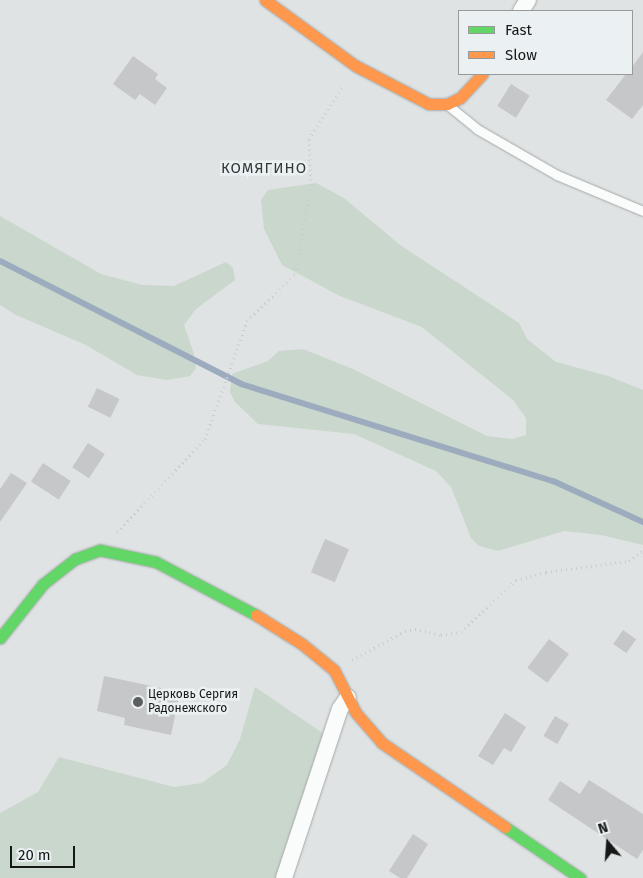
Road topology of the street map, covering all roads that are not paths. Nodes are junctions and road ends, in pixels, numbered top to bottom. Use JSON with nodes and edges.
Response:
{"nodes":[{"id":1,"x":265,"y":0,"type":"edge"},
{"id":2,"x":481,"y":75,"type":"edge"},
{"id":3,"x":447,"y":104,"type":"junction"},
{"id":4,"x":643,"y":211,"type":"edge"},
{"id":5,"x":2,"y":631,"type":"edge"},
{"id":6,"x":348,"y":697,"type":"junction"},
{"id":7,"x":284,"y":878,"type":"edge"},
{"id":8,"x":580,"y":878,"type":"edge"}],
"edges":[{"from":1,"to":3,"type":"street"},
{"from":2,"to":3,"type":"street"},
{"from":3,"to":4,"type":"lane"},
{"from":5,"to":6,"type":"street"},
{"from":6,"to":7,"type":"street"},
{"from":6,"to":8,"type":"street"}]}
